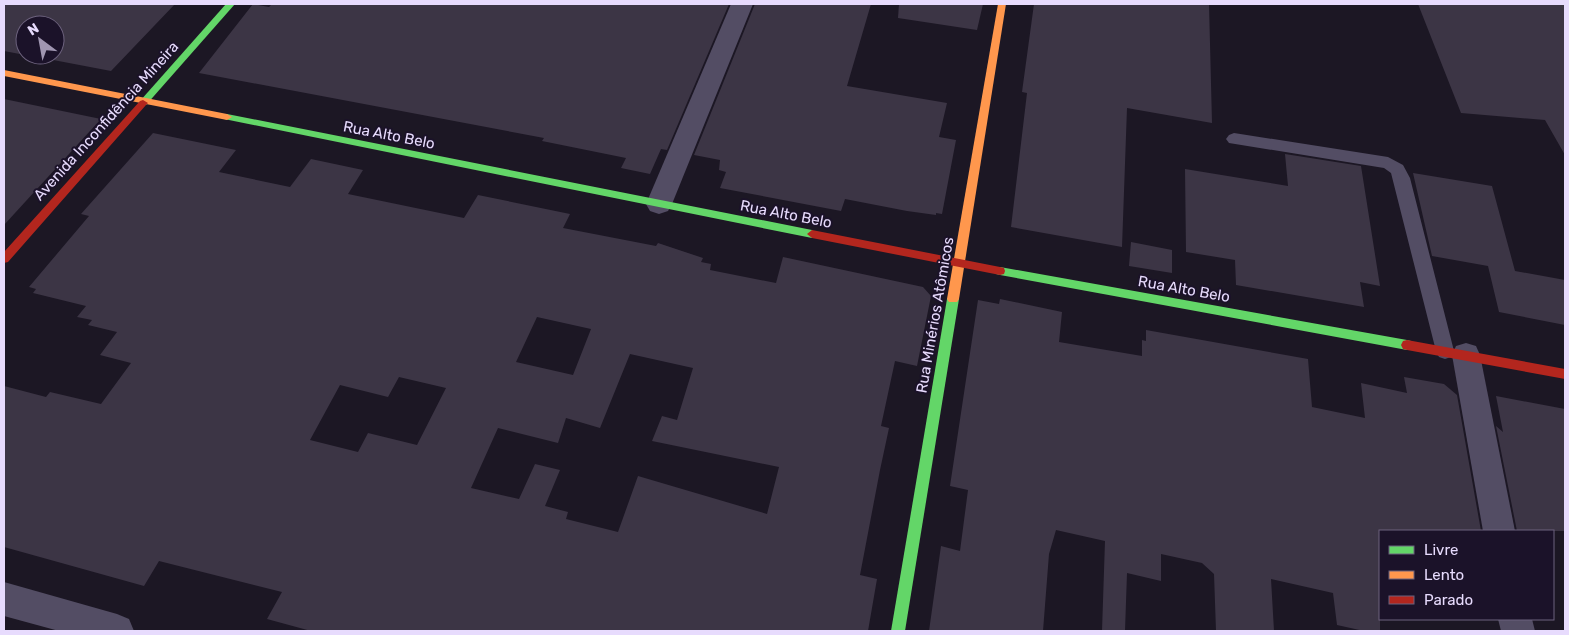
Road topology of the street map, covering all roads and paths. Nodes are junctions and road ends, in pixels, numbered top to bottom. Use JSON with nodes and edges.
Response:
{"nodes":[{"id":1,"x":230,"y":4,"type":"edge"},
{"id":2,"x":742,"y":4,"type":"edge"},
{"id":3,"x":1002,"y":4,"type":"edge"},
{"id":4,"x":4,"y":73,"type":"edge"},
{"id":5,"x":144,"y":101,"type":"junction"},
{"id":6,"x":1234,"y":139,"type":"dead end"},
{"id":7,"x":659,"y":204,"type":"junction"},
{"id":8,"x":4,"y":259,"type":"edge"},
{"id":9,"x":959,"y":263,"type":"junction"},
{"id":10,"x":1455,"y":353,"type":"junction"},
{"id":11,"x":1565,"y":374,"type":"edge"},
{"id":12,"x":1499,"y":530,"type":"edge"},
{"id":13,"x":4,"y":600,"type":"edge"},
{"id":14,"x":117,"y":631,"type":"edge"},
{"id":15,"x":898,"y":631,"type":"edge"}],
"edges":[{"from":1,"to":5,"type":"street","name":"Avenida Inconfidência Mineira"},
{"from":2,"to":7,"type":"street"},
{"from":3,"to":9,"type":"street","name":"Rua Minérios Atômicos"},
{"from":4,"to":5,"type":"street","name":"Rua Alto Belo"},
{"from":5,"to":7,"type":"street","name":"Rua Alto Belo"},
{"from":5,"to":8,"type":"street","name":"Avenida Inconfidência Mineira"},
{"from":6,"to":10,"type":"lane"},
{"from":7,"to":9,"type":"street","name":"Rua Alto Belo"},
{"from":9,"to":10,"type":"street","name":"Rua Alto Belo"},
{"from":9,"to":15,"type":"street","name":"Rua Minérios Atômicos"},
{"from":10,"to":11,"type":"street","name":"Rua Alto Belo"},
{"from":10,"to":12,"type":"street"},
{"from":13,"to":14,"type":"street"}]}
